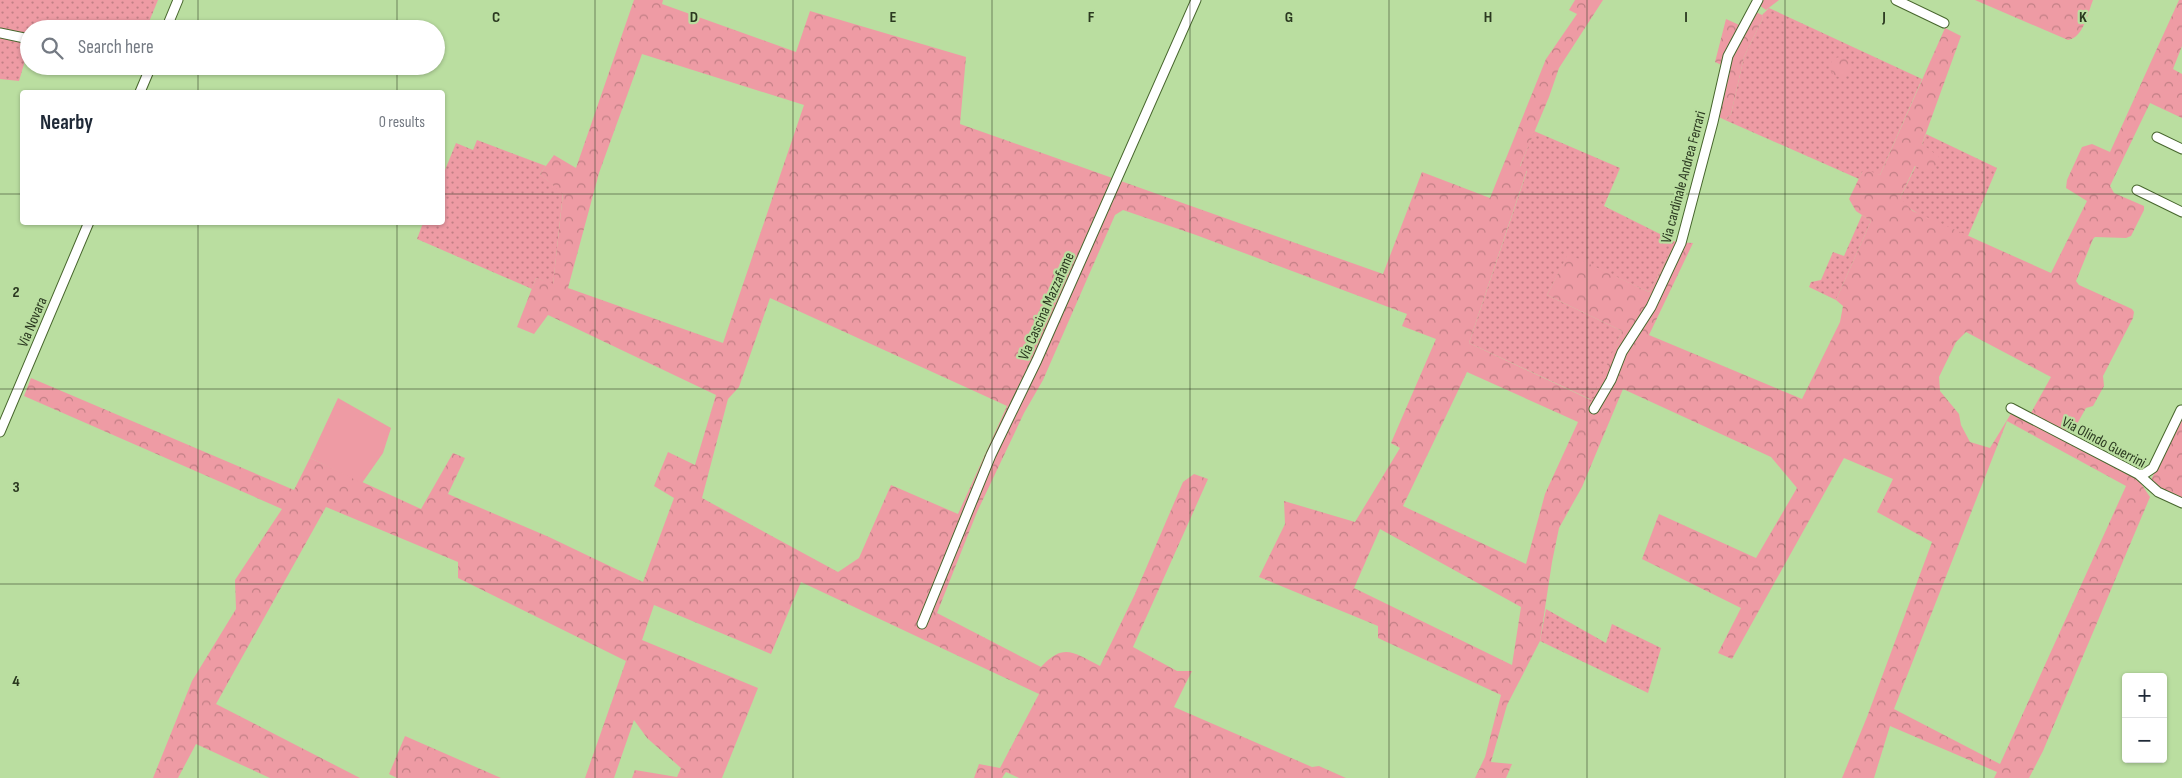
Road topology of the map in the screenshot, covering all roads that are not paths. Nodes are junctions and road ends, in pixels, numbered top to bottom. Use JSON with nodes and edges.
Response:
{"nodes":[{"id":1,"x":178,"y":0,"type":"edge"},
{"id":2,"x":1196,"y":0,"type":"edge"},
{"id":3,"x":1758,"y":0,"type":"edge"},
{"id":4,"x":1896,"y":0,"type":"edge"},
{"id":5,"x":170,"y":20,"type":"edge"},
{"id":6,"x":1944,"y":23,"type":"dead end"},
{"id":7,"x":0,"y":33,"type":"edge"},
{"id":8,"x":20,"y":37,"type":"edge"},
{"id":9,"x":147,"y":75,"type":"edge"},
{"id":10,"x":141,"y":90,"type":"edge"},
{"id":11,"x":2157,"y":137,"type":"dead end"},
{"id":12,"x":2182,"y":149,"type":"edge"},
{"id":13,"x":2137,"y":190,"type":"dead end"},
{"id":14,"x":2182,"y":212,"type":"edge"},
{"id":15,"x":87,"y":225,"type":"edge"},
{"id":16,"x":2010,"y":408,"type":"dead end"},
{"id":17,"x":1594,"y":409,"type":"dead end"},
{"id":18,"x":2181,"y":410,"type":"edge"},
{"id":19,"x":0,"y":432,"type":"edge"},
{"id":20,"x":2138,"y":474,"type":"junction"},
{"id":21,"x":2182,"y":503,"type":"edge"},
{"id":22,"x":922,"y":624,"type":"dead end"}],
"edges":[{"from":1,"to":5,"type":"street"},
{"from":2,"to":22,"type":"street","name":"Via Cascina Mazzafame"},
{"from":3,"to":17,"type":"street","name":"Via cardinale Andrea Ferrari"},
{"from":4,"to":6,"type":"street"},
{"from":7,"to":8,"type":"street"},
{"from":9,"to":10,"type":"street"},
{"from":11,"to":12,"type":"street"},
{"from":13,"to":14,"type":"street"},
{"from":15,"to":19,"type":"street","name":"Via Novara"},
{"from":16,"to":20,"type":"street","name":"Via Olindo Guerrini"},
{"from":18,"to":20,"type":"street"},
{"from":20,"to":21,"type":"street","name":"Via Olindo Guerrini"}]}
